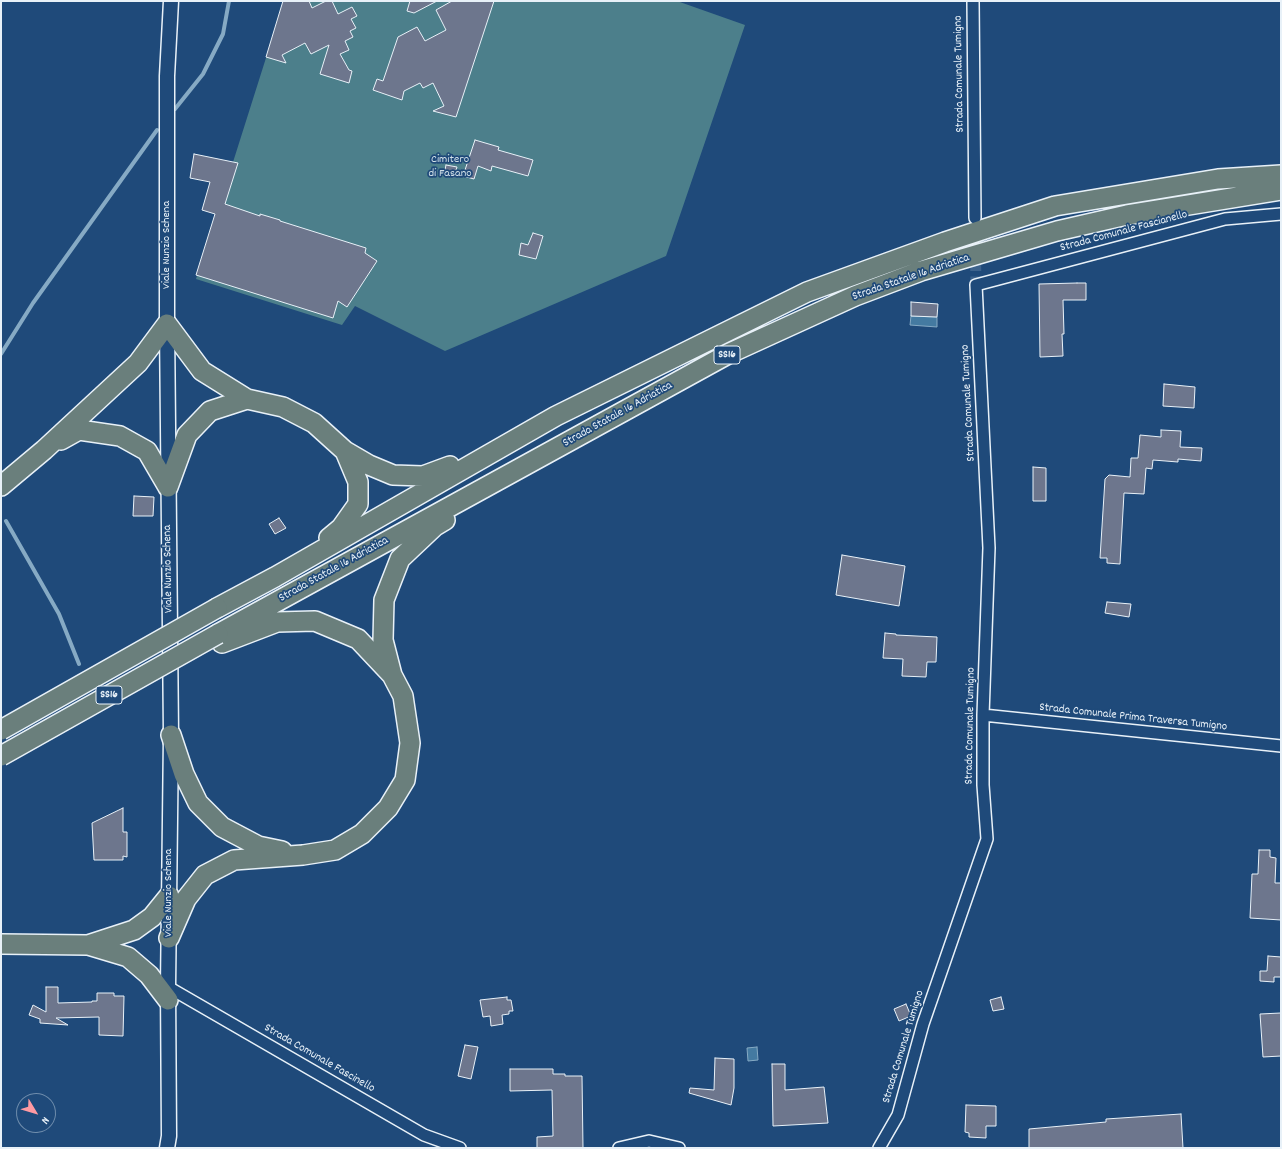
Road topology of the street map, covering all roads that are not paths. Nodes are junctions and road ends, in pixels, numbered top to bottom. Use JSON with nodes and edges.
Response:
{"nodes":[{"id":1,"x":171,"y":1,"type":"edge"},
{"id":2,"x":972,"y":1,"type":"edge"},
{"id":3,"x":1281,"y":175,"type":"edge"},
{"id":4,"x":1281,"y":190,"type":"edge"},
{"id":5,"x":1281,"y":214,"type":"edge"},
{"id":6,"x":974,"y":218,"type":"tunnel mouth"},
{"id":7,"x":976,"y":285,"type":"joint"},
{"id":8,"x":167,"y":324,"type":"junction"},
{"id":9,"x":248,"y":399,"type":"junction"},
{"id":10,"x":556,"y":416,"type":"junction"},
{"id":11,"x":44,"y":450,"type":"junction"},
{"id":12,"x":345,"y":451,"type":"junction"},
{"id":13,"x":542,"y":457,"type":"junction"},
{"id":14,"x":1,"y":486,"type":"edge"},
{"id":15,"x":168,"y":487,"type":"junction"},
{"id":16,"x":275,"y":577,"type":"junction"},
{"id":17,"x":217,"y":639,"type":"junction"},
{"id":18,"x":392,"y":675,"type":"junction"},
{"id":19,"x":983,"y":715,"type":"junction"},
{"id":20,"x":1,"y":730,"type":"edge"},
{"id":21,"x":170,"y":735,"type":"junction"},
{"id":22,"x":1281,"y":746,"type":"edge"},
{"id":23,"x":1,"y":756,"type":"edge"},
{"id":24,"x":303,"y":855,"type":"junction"},
{"id":25,"x":169,"y":896,"type":"junction"},
{"id":26,"x":169,"y":938,"type":"junction"},
{"id":27,"x":1,"y":944,"type":"edge"},
{"id":28,"x":88,"y":945,"type":"junction"},
{"id":29,"x":168,"y":994,"type":"junction"},
{"id":30,"x":168,"y":1142,"type":"edge"},
{"id":31,"x":178,"y":1148,"type":"edge"},
{"id":32,"x":460,"y":1148,"type":"edge"},
{"id":33,"x":619,"y":1148,"type":"edge"},
{"id":34,"x":678,"y":1148,"type":"edge"},
{"id":35,"x":879,"y":1148,"type":"edge"}],
"edges":[{"from":1,"to":8,"type":"street","name":"Viale Nunzio Schena"},
{"from":2,"to":6,"type":"street","name":"Strada Comunale Tumigno"},
{"from":3,"to":10,"type":"highway","name":"Strada Statale 16 Adriatica","number":"SS16"},
{"from":4,"to":13,"type":"highway","name":"Strada Statale 16 Adriatica","number":"SS16"},
{"from":5,"to":7,"type":"street","name":"Strada Comunale Fascianello"},
{"from":7,"to":19,"type":"street","name":"Strada Comunale Tumigno"},
{"from":8,"to":9,"type":"highway"},
{"from":8,"to":11,"type":"highway"},
{"from":8,"to":15,"type":"street","name":"Viale Nunzio Schena"},
{"from":9,"to":12,"type":"highway"},
{"from":9,"to":15,"type":"highway"},
{"from":10,"to":12,"type":"highway"},
{"from":10,"to":16,"type":"highway","name":"Strada Statale 16 Adriatica","number":"SS16"},
{"from":11,"to":14,"type":"highway"},
{"from":11,"to":15,"type":"highway"},
{"from":12,"to":16,"type":"highway"},
{"from":13,"to":17,"type":"highway","name":"Strada Statale 16 Adriatica","number":"SS16"},
{"from":13,"to":18,"type":"highway"},
{"from":15,"to":21,"type":"street","name":"Viale Nunzio Schena"},
{"from":16,"to":20,"type":"highway","name":"Strada Statale 16 Adriatica","number":"SS16","bridge":true},
{"from":17,"to":18,"type":"highway"},
{"from":17,"to":23,"type":"highway","name":"Strada Statale 16 Adriatica","number":"SS16","bridge":true},
{"from":18,"to":24,"type":"highway"},
{"from":19,"to":22,"type":"street","name":"Strada Comunale Prima Traversa Tumigno"},
{"from":19,"to":35,"type":"street","name":"Strada Comunale Tumigno"},
{"from":21,"to":24,"type":"highway"},
{"from":21,"to":25,"type":"street","name":"Viale Nunzio Schena"},
{"from":24,"to":26,"type":"highway"},
{"from":25,"to":26,"type":"street","name":"Viale Nunzio Schena"},
{"from":25,"to":28,"type":"highway"},
{"from":26,"to":29,"type":"street","name":"Viale Nunzio Schena"},
{"from":27,"to":28,"type":"highway"},
{"from":28,"to":29,"type":"highway"},
{"from":29,"to":30,"type":"street","name":"Viale Nunzio Schena"},
{"from":29,"to":32,"type":"street","name":"Strada Comunale Fascinello"},
{"from":30,"to":31,"type":"street","name":"Viale Nunzio Schena"},
{"from":33,"to":34,"type":"street"}]}
